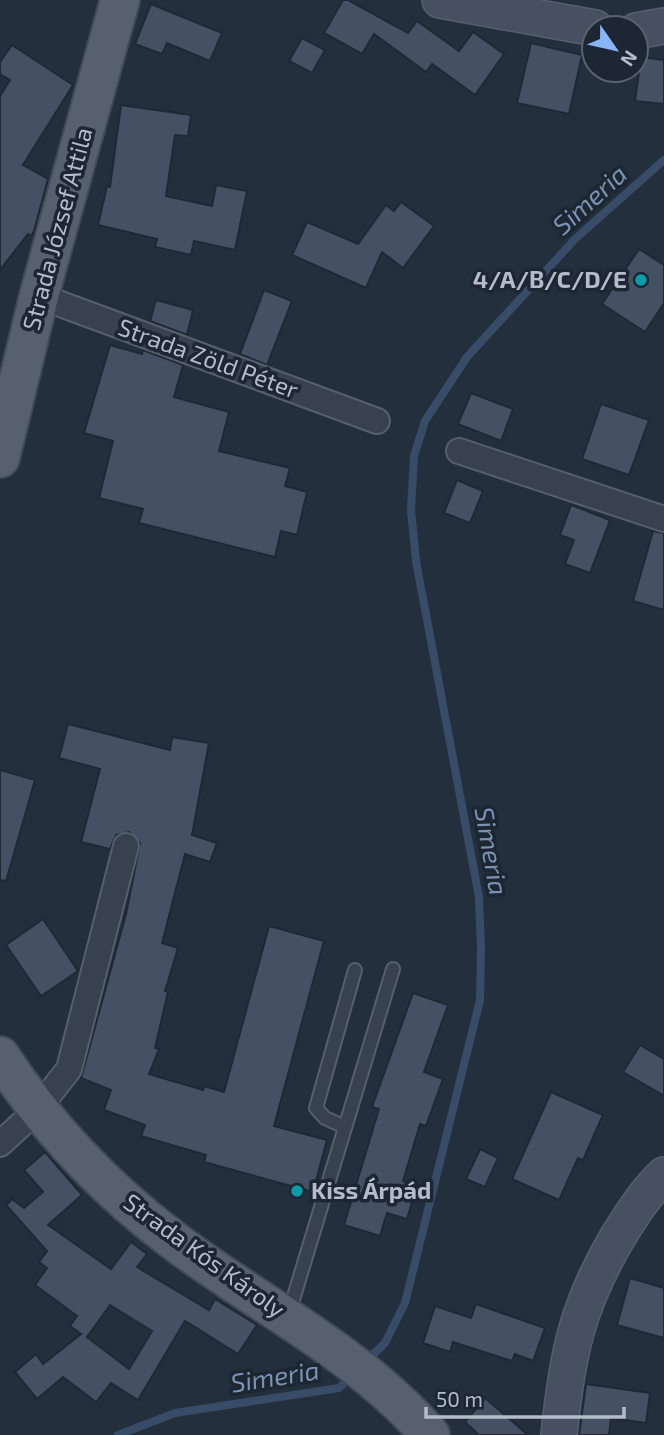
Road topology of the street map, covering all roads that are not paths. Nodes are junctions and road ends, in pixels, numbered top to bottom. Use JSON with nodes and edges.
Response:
{"nodes":[{"id":1,"x":120,"y":0,"type":"edge"},
{"id":2,"x":440,"y":0,"type":"edge"},
{"id":3,"x":580,"y":25,"type":"edge"},
{"id":4,"x":39,"y":296,"type":"junction"},
{"id":5,"x":377,"y":421,"type":"dead end"},
{"id":6,"x":459,"y":452,"type":"dead end"},
{"id":7,"x":0,"y":458,"type":"edge"},
{"id":8,"x":664,"y":519,"type":"edge"},
{"id":9,"x":126,"y":846,"type":"dead end"},
{"id":10,"x":393,"y":969,"type":"dead end"},
{"id":11,"x":355,"y":970,"type":"dead end"},
{"id":12,"x":0,"y":1056,"type":"edge"},
{"id":13,"x":37,"y":1110,"type":"junction"},
{"id":14,"x":345,"y":1127,"type":"junction"},
{"id":15,"x":0,"y":1143,"type":"edge"},
{"id":16,"x":664,"y":1175,"type":"edge"},
{"id":17,"x":288,"y":1317,"type":"junction"},
{"id":18,"x":430,"y":1435,"type":"edge"},
{"id":19,"x":559,"y":1435,"type":"edge"}],
"edges":[{"from":1,"to":4,"type":"main road","name":"Strada József Attila"},
{"from":2,"to":3,"type":"street"},
{"from":4,"to":5,"type":"street","name":"Strada Zöld Péter"},
{"from":4,"to":7,"type":"main road","name":"Strada József Attila"},
{"from":6,"to":8,"type":"street"},
{"from":9,"to":13,"type":"street"},
{"from":10,"to":14,"type":"lane"},
{"from":11,"to":14,"type":"lane"},
{"from":12,"to":13,"type":"main road","name":"Strada Kós Károly"},
{"from":13,"to":15,"type":"street"},
{"from":13,"to":17,"type":"main road","name":"Strada Kós Károly"},
{"from":14,"to":17,"type":"lane"},
{"from":16,"to":19,"type":"street"},
{"from":17,"to":18,"type":"main road","name":"Strada Kós Károly"}]}
